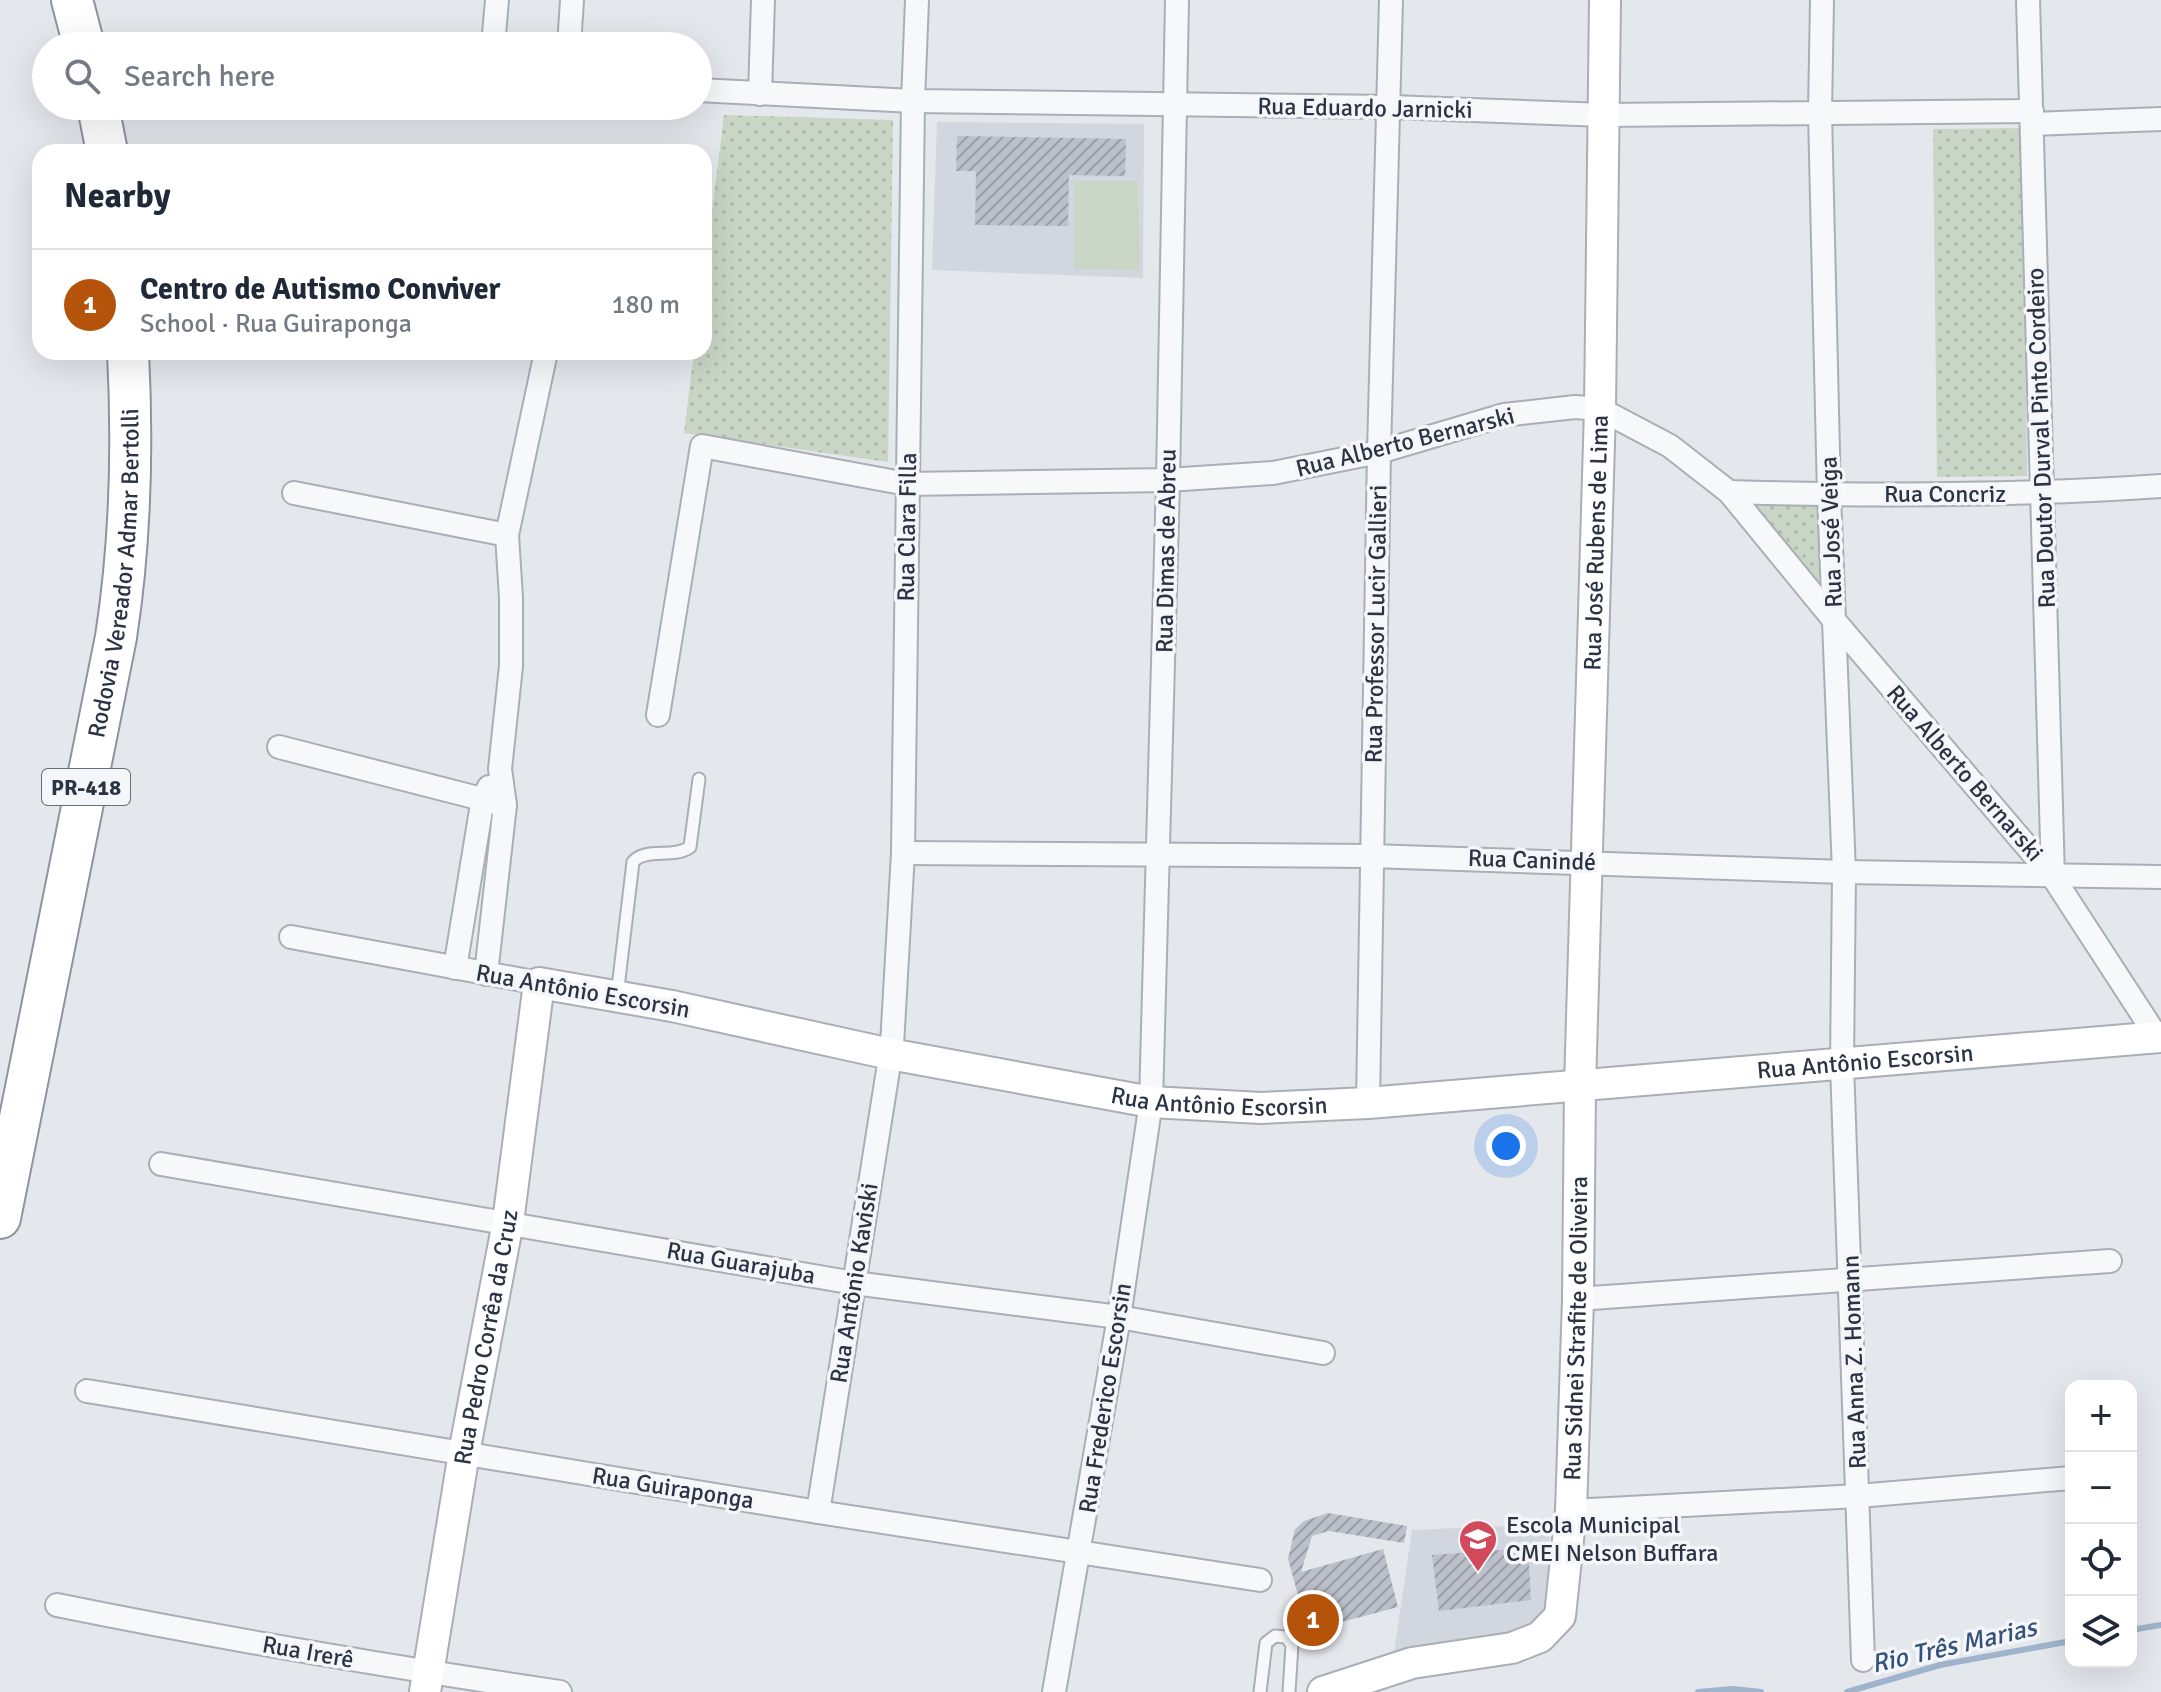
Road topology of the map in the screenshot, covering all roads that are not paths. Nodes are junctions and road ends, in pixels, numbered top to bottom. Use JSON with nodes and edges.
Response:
{"nodes":[{"id":1,"x":72,"y":0,"type":"edge"},
{"id":2,"x":497,"y":0,"type":"edge"},
{"id":3,"x":572,"y":0,"type":"edge"},
{"id":4,"x":763,"y":0,"type":"edge"},
{"id":5,"x":917,"y":0,"type":"edge"},
{"id":6,"x":1177,"y":0,"type":"edge"},
{"id":7,"x":1391,"y":0,"type":"edge"},
{"id":8,"x":1605,"y":0,"type":"edge"},
{"id":9,"x":1822,"y":0,"type":"edge"},
{"id":10,"x":2028,"y":0,"type":"edge"},
{"id":11,"x":80,"y":32,"type":"edge"},
{"id":12,"x":494,"y":32,"type":"edge"},
{"id":13,"x":570,"y":32,"type":"edge"},
{"id":14,"x":712,"y":91,"type":"edge"},
{"id":15,"x":760,"y":94,"type":"junction"},
{"id":16,"x":913,"y":101,"type":"junction"},
{"id":17,"x":1175,"y":106,"type":"junction"},
{"id":18,"x":1390,"y":107,"type":"junction"},
{"id":19,"x":1820,"y":113,"type":"junction"},
{"id":20,"x":1605,"y":115,"type":"junction"},
{"id":21,"x":2032,"y":118,"type":"junction"},
{"id":22,"x":2161,"y":119,"type":"edge"},
{"id":23,"x":101,"y":120,"type":"edge"},
{"id":24,"x":105,"y":144,"type":"edge"},
{"id":25,"x":128,"y":360,"type":"edge"},
{"id":26,"x":544,"y":360,"type":"edge"},
{"id":27,"x":1600,"y":409,"type":"junction"},
{"id":28,"x":1379,"y":452,"type":"junction"},
{"id":29,"x":1168,"y":480,"type":"junction"},
{"id":30,"x":907,"y":484,"type":"junction"},
{"id":31,"x":2161,"y":486,"type":"edge"},
{"id":32,"x":1729,"y":492,"type":"junction"},
{"id":33,"x":294,"y":493,"type":"dead end"},
{"id":34,"x":2042,"y":494,"type":"junction"},
{"id":35,"x":1829,"y":495,"type":"junction"},
{"id":36,"x":507,"y":535,"type":"junction"},
{"id":37,"x":1833,"y":619,"type":"junction"},
{"id":38,"x":658,"y":715,"type":"dead end"},
{"id":39,"x":279,"y":747,"type":"dead end"},
{"id":40,"x":500,"y":769,"type":"junction"},
{"id":41,"x":699,"y":779,"type":"dead end"},
{"id":42,"x":483,"y":798,"type":"junction"},
{"id":43,"x":505,"y":805,"type":"junction"},
{"id":44,"x":903,"y":853,"type":"junction"},
{"id":45,"x":1159,"y":854,"type":"junction"},
{"id":46,"x":1371,"y":856,"type":"junction"},
{"id":47,"x":1588,"y":862,"type":"junction"},
{"id":48,"x":1844,"y":872,"type":"junction"},
{"id":49,"x":2053,"y":877,"type":"junction"},
{"id":50,"x":2161,"y":877,"type":"edge"},
{"id":51,"x":469,"y":889,"type":"junction"},
{"id":52,"x":495,"y":893,"type":"junction"},
{"id":53,"x":291,"y":937,"type":"dead end"},
{"id":54,"x":455,"y":968,"type":"junction"},
{"id":55,"x":486,"y":974,"type":"junction"},
{"id":56,"x":539,"y":983,"type":"junction"},
{"id":57,"x":617,"y":996,"type":"junction"},
{"id":58,"x":2159,"y":1037,"type":"edge"},
{"id":59,"x":890,"y":1054,"type":"junction"},
{"id":60,"x":1842,"y":1065,"type":"junction"},
{"id":61,"x":1580,"y":1086,"type":"junction"},
{"id":62,"x":1151,"y":1102,"type":"junction"},
{"id":63,"x":1368,"y":1103,"type":"junction"},
{"id":64,"x":161,"y":1164,"type":"dead end"},
{"id":65,"x":0,"y":1218,"type":"edge"},
{"id":66,"x":508,"y":1222,"type":"junction"},
{"id":67,"x":2110,"y":1261,"type":"dead end"},
{"id":68,"x":1851,"y":1280,"type":"junction"},
{"id":69,"x":854,"y":1283,"type":"junction"},
{"id":70,"x":1578,"y":1299,"type":"junction"},
{"id":71,"x":1119,"y":1317,"type":"junction"},
{"id":72,"x":1323,"y":1353,"type":"dead end"},
{"id":73,"x":87,"y":1391,"type":"dead end"},
{"id":74,"x":464,"y":1453,"type":"junction"},
{"id":75,"x":2065,"y":1479,"type":"edge"},
{"id":76,"x":1858,"y":1496,"type":"junction"},
{"id":77,"x":1571,"y":1511,"type":"junction"},
{"id":78,"x":818,"y":1512,"type":"junction"},
{"id":79,"x":1080,"y":1553,"type":"junction"},
{"id":80,"x":1260,"y":1580,"type":"dead end"},
{"id":81,"x":57,"y":1605,"type":"dead end"},
{"id":82,"x":1863,"y":1660,"type":"dead end"},
{"id":83,"x":427,"y":1682,"type":"edge"},
{"id":84,"x":560,"y":1692,"type":"edge"},
{"id":85,"x":1054,"y":1692,"type":"edge"},
{"id":86,"x":1260,"y":1692,"type":"edge"},
{"id":87,"x":1289,"y":1692,"type":"edge"},
{"id":88,"x":1323,"y":1692,"type":"edge"}],
"edges":[{"from":1,"to":11,"type":"highway"},
{"from":2,"to":12,"type":"street"},
{"from":3,"to":13,"type":"street"},
{"from":4,"to":15,"type":"street"},
{"from":5,"to":16,"type":"street","name":"Rua Clara Filla"},
{"from":6,"to":17,"type":"street","name":"Rua Dimas de Abreu"},
{"from":7,"to":18,"type":"street","name":"Rua Professor Lucir Gallieri"},
{"from":8,"to":20,"type":"street","name":"Rua José Rubens de Lima"},
{"from":9,"to":19,"type":"street","name":"Rua José Veiga"},
{"from":10,"to":21,"type":"street","name":"Rua Doutor Durval Pinto Cordeiro"},
{"from":14,"to":15,"type":"street","name":"Rua Eduardo Jarnicki"},
{"from":15,"to":16,"type":"street","name":"Rua Eduardo Jarnicki"},
{"from":16,"to":17,"type":"street","name":"Rua Eduardo Jarnicki"},
{"from":16,"to":30,"type":"street","name":"Rua Clara Filla"},
{"from":17,"to":18,"type":"street","name":"Rua Eduardo Jarnicki"},
{"from":17,"to":29,"type":"street","name":"Rua Dimas de Abreu"},
{"from":18,"to":20,"type":"street","name":"Rua Eduardo Jarnicki"},
{"from":18,"to":28,"type":"street","name":"Rua Professor Lucir Gallieri"},
{"from":19,"to":20,"type":"street","name":"Rua Eduardo Jarnicki"},
{"from":19,"to":21,"type":"street","name":"Rua Eduardo Jarnicki"},
{"from":19,"to":35,"type":"street","name":"Rua José Veiga"},
{"from":20,"to":27,"type":"street","name":"Rua José Rubens de Lima"},
{"from":21,"to":22,"type":"street","name":"Rua Eduardo Jarnicki"},
{"from":21,"to":34,"type":"street","name":"Rua Doutor Durval Pinto Cordeiro"},
{"from":23,"to":24,"type":"highway"},
{"from":25,"to":65,"type":"highway","name":"Rodovia Vereador Admar Bertolli","number":"PR-418"},
{"from":26,"to":36,"type":"street"},
{"from":27,"to":28,"type":"street","name":"Rua Alberto Bernarski"},
{"from":27,"to":32,"type":"street","name":"Rua Alberto Bernarski"},
{"from":27,"to":47,"type":"street","name":"Rua José Rubens de Lima"},
{"from":28,"to":29,"type":"street","name":"Rua Alberto Bernarski"},
{"from":28,"to":46,"type":"street","name":"Rua Professor Lucir Gallieri"},
{"from":29,"to":30,"type":"street","name":"Rua Alberto Bernarski"},
{"from":29,"to":45,"type":"street","name":"Rua Dimas de Abreu"},
{"from":30,"to":38,"type":"street","name":"Rua Alberto Bernarski"},
{"from":30,"to":44,"type":"street","name":"Rua Clara Filla"},
{"from":31,"to":34,"type":"street","name":"Rua Concriz"},
{"from":32,"to":35,"type":"street","name":"Rua Concriz"},
{"from":32,"to":37,"type":"street","name":"Rua Alberto Bernarski"},
{"from":33,"to":36,"type":"street"},
{"from":34,"to":35,"type":"street","name":"Rua Concriz"},
{"from":34,"to":49,"type":"street","name":"Rua Doutor Durval Pinto Cordeiro"},
{"from":35,"to":37,"type":"street","name":"Rua José Veiga"},
{"from":36,"to":40,"type":"street"},
{"from":37,"to":48,"type":"street","name":"Rua José Veiga"},
{"from":37,"to":49,"type":"street","name":"Rua Alberto Bernarski"},
{"from":39,"to":42,"type":"street"},
{"from":40,"to":42,"type":"street"},
{"from":40,"to":43,"type":"street"},
{"from":41,"to":57,"type":"lane"},
{"from":42,"to":43,"type":"street"},
{"from":42,"to":51,"type":"street"},
{"from":43,"to":52,"type":"street"},
{"from":44,"to":45,"type":"street","name":"Rua Canindé"},
{"from":44,"to":59,"type":"street","name":"Rua Clara Filla"},
{"from":45,"to":46,"type":"street","name":"Rua Canindé"},
{"from":45,"to":62,"type":"street","name":"Rua Dimas de Abreu"},
{"from":46,"to":47,"type":"street","name":"Rua Canindé"},
{"from":46,"to":63,"type":"street","name":"Rua Professor Lucir Gallieri"},
{"from":47,"to":48,"type":"street","name":"Rua Canindé"},
{"from":47,"to":61,"type":"street","name":"Rua José Rubens de Lima"},
{"from":48,"to":49,"type":"street","name":"Rua Canindé"},
{"from":48,"to":60,"type":"street","name":"Rua José Veiga"},
{"from":49,"to":50,"type":"street","name":"Rua Canindé"},
{"from":49,"to":58,"type":"street","name":"Rua Alberto Bernarski"},
{"from":51,"to":52,"type":"street"},
{"from":51,"to":54,"type":"street"},
{"from":52,"to":55,"type":"street"},
{"from":53,"to":54,"type":"street","name":"Rua Antônio Escorsin"},
{"from":54,"to":55,"type":"street","name":"Rua Antônio Escorsin"},
{"from":55,"to":56,"type":"street","name":"Rua Antônio Escorsin"},
{"from":56,"to":57,"type":"street","name":"Rua Antônio Escorsin"},
{"from":56,"to":66,"type":"street","name":"Rua Pedro Corrêa da Cruz"},
{"from":57,"to":59,"type":"street","name":"Rua Antônio Escorsin"},
{"from":58,"to":60,"type":"street","name":"Rua Antônio Escorsin"},
{"from":59,"to":62,"type":"street","name":"Rua Antônio Escorsin"},
{"from":59,"to":69,"type":"street","name":"Rua Antônio Kaviski"},
{"from":60,"to":61,"type":"street","name":"Rua Antônio Escorsin"},
{"from":60,"to":68,"type":"street","name":"Rua Anna Z. Homann"},
{"from":61,"to":63,"type":"street","name":"Rua Antônio Escorsin"},
{"from":61,"to":70,"type":"street","name":"Rua Sidnei Strafite de Oliveira"},
{"from":62,"to":63,"type":"street","name":"Rua Antônio Escorsin"},
{"from":62,"to":71,"type":"street","name":"Rua Frederico Escorsin"},
{"from":64,"to":66,"type":"street","name":"Rua Guarajuba"},
{"from":66,"to":69,"type":"street","name":"Rua Guarajuba"},
{"from":66,"to":74,"type":"street","name":"Rua Pedro Corrêa da Cruz"},
{"from":67,"to":68,"type":"street"},
{"from":68,"to":70,"type":"street"},
{"from":68,"to":76,"type":"street","name":"Rua Anna Z. Homann"},
{"from":69,"to":71,"type":"street","name":"Rua Guarajuba"},
{"from":69,"to":78,"type":"street","name":"Rua Antônio Kaviski"},
{"from":70,"to":77,"type":"street","name":"Rua Sidnei Strafite de Oliveira"},
{"from":71,"to":72,"type":"street","name":"Rua Guarajuba"},
{"from":71,"to":79,"type":"street","name":"Rua Frederico Escorsin"},
{"from":73,"to":74,"type":"street","name":"Rua Guiraponga"},
{"from":74,"to":78,"type":"street","name":"Rua Guiraponga"},
{"from":74,"to":83,"type":"street","name":"Rua Pedro Corrêa da Cruz"},
{"from":75,"to":76,"type":"street"},
{"from":76,"to":77,"type":"street"},
{"from":76,"to":82,"type":"street","name":"Rua Anna Z. Homann"},
{"from":77,"to":88,"type":"street","name":"Rua Sidnei Strafite de Oliveira"},
{"from":78,"to":79,"type":"street","name":"Rua Guiraponga"},
{"from":79,"to":80,"type":"street","name":"Rua Guiraponga"},
{"from":79,"to":85,"type":"street","name":"Rua Frederico Escorsin"},
{"from":81,"to":83,"type":"street","name":"Rua Irerê"},
{"from":83,"to":84,"type":"street","name":"Rua Irerê"},
{"from":86,"to":87,"type":"lane"}]}
